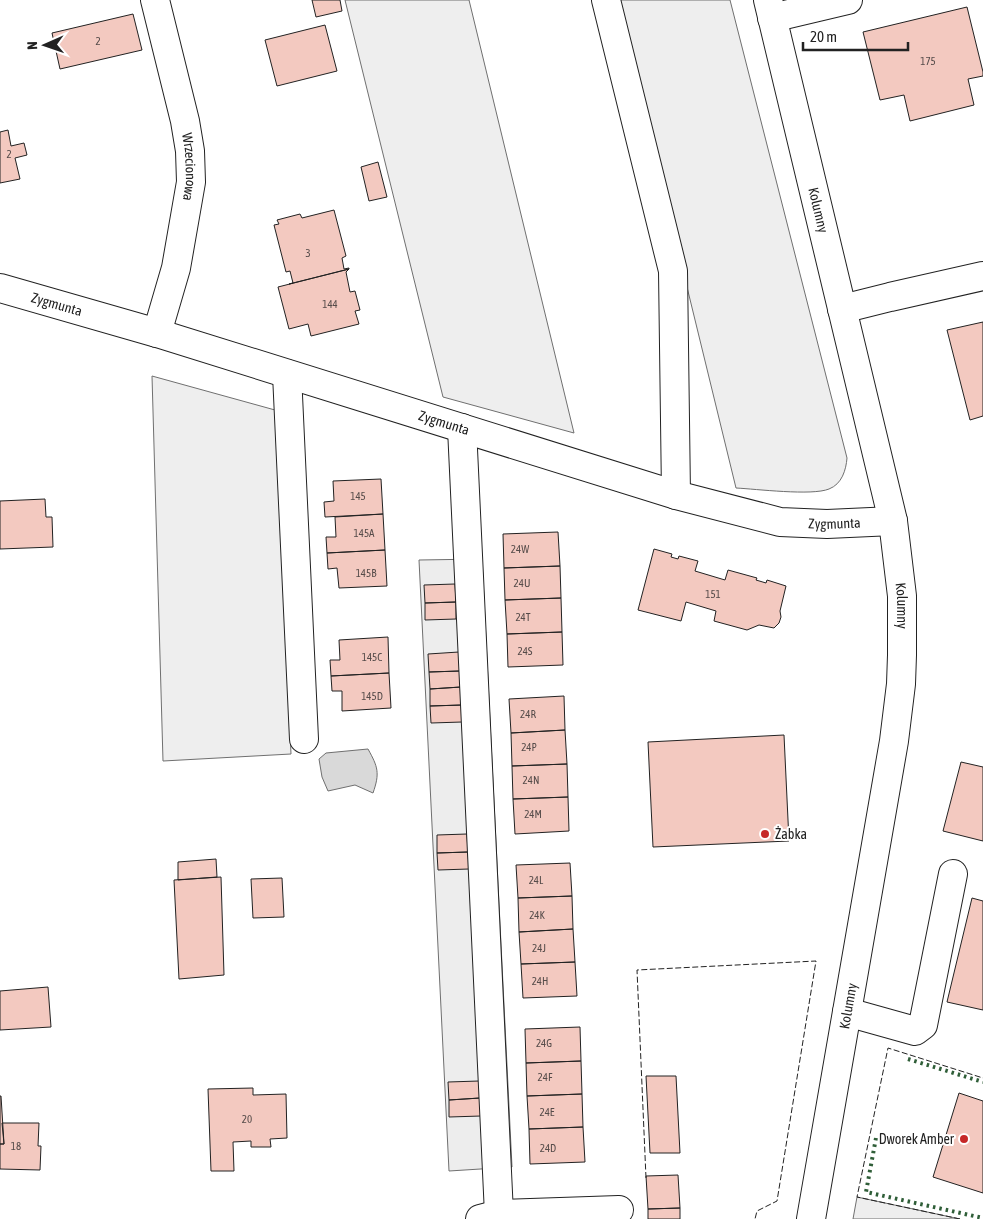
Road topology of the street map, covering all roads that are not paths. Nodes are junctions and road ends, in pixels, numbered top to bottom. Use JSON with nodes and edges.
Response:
{"nodes":[{"id":1,"x":155,"y":0,"type":"edge"},
{"id":2,"x":606,"y":0,"type":"edge"},
{"id":3,"x":848,"y":0,"type":"edge"},
{"id":4,"x":770,"y":9,"type":"edge"},
{"id":5,"x":983,"y":276,"type":"edge"},
{"id":6,"x":0,"y":288,"type":"edge"},
{"id":7,"x":842,"y":309,"type":"junction"},
{"id":8,"x":157,"y":333,"type":"junction"},
{"id":9,"x":287,"y":374,"type":"junction"},
{"id":10,"x":462,"y":428,"type":"junction"},
{"id":11,"x":676,"y":495,"type":"junction"},
{"id":12,"x":892,"y":521,"type":"junction"},
{"id":13,"x":304,"y":740,"type":"dead end"},
{"id":14,"x":953,"y":874,"type":"dead end"},
{"id":15,"x":847,"y":1012,"type":"junction"},
{"id":16,"x":620,"y":1210,"type":"dead end"},
{"id":17,"x":489,"y":1216,"type":"edge"},
{"id":18,"x":811,"y":1219,"type":"edge"}],
"edges":[{"from":1,"to":8,"type":"street","name":"Wrzecionowa"},
{"from":2,"to":11,"type":"street"},
{"from":3,"to":4,"type":"street"},
{"from":4,"to":7,"type":"street","name":"Kolumny"},
{"from":5,"to":7,"type":"street"},
{"from":6,"to":8,"type":"street","name":"Zygmunta"},
{"from":7,"to":12,"type":"street","name":"Kolumny"},
{"from":8,"to":9,"type":"street","name":"Zygmunta"},
{"from":9,"to":10,"type":"street","name":"Zygmunta"},
{"from":9,"to":13,"type":"street"},
{"from":10,"to":11,"type":"street","name":"Zygmunta"},
{"from":10,"to":17,"type":"street"},
{"from":11,"to":12,"type":"street","name":"Zygmunta"},
{"from":12,"to":15,"type":"street","name":"Kolumny"},
{"from":14,"to":15,"type":"street"},
{"from":15,"to":18,"type":"street","name":"Kolumny"},
{"from":16,"to":17,"type":"street"}]}
